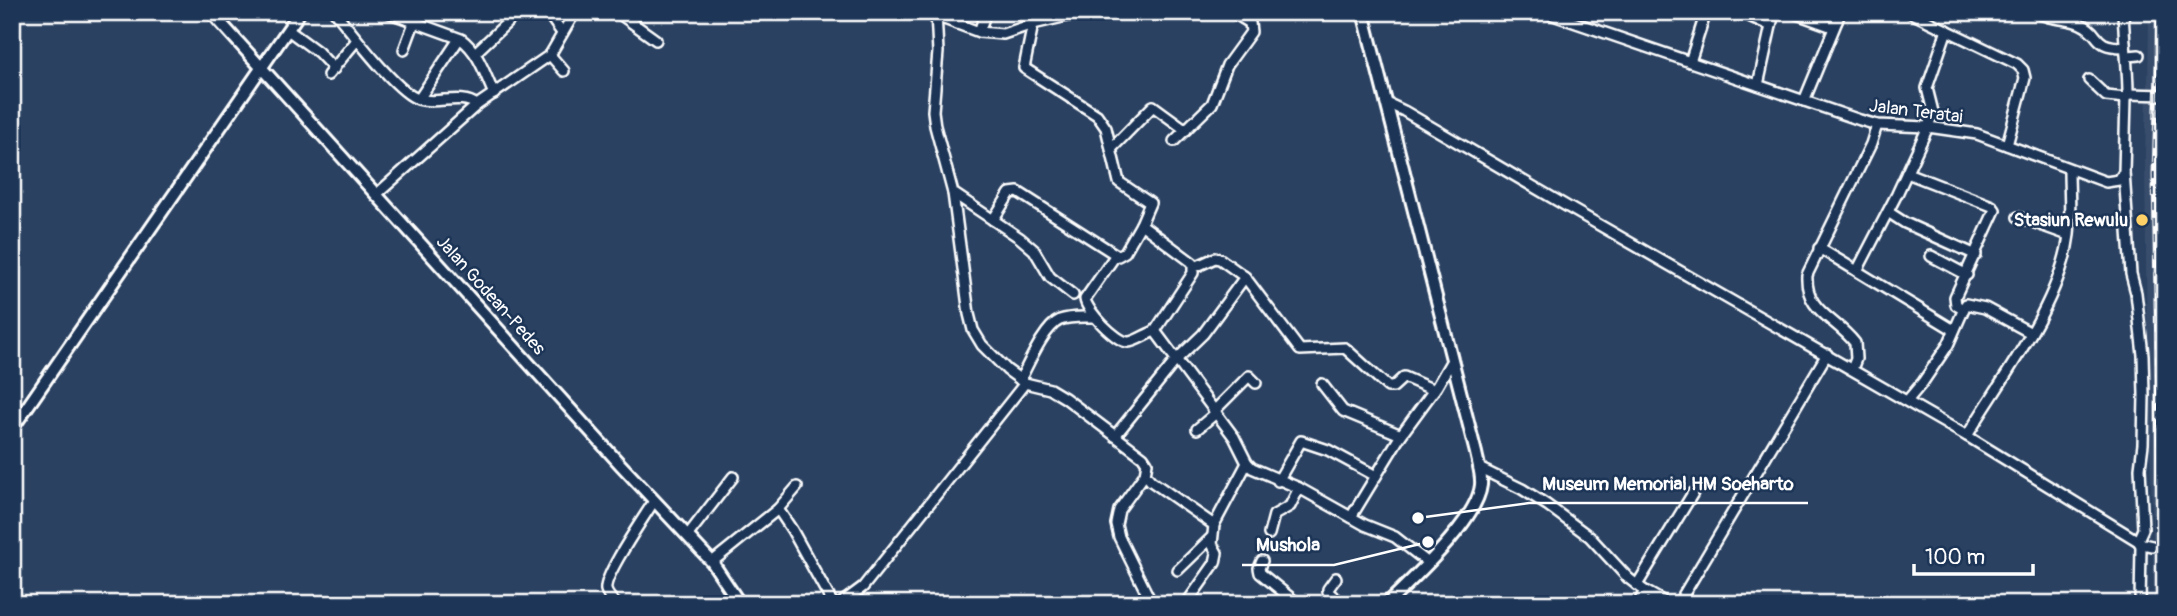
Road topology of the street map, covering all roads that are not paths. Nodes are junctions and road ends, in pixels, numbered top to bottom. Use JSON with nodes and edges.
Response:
{"nodes":[{"id":1,"x":211,"y":12,"type":"edge"},
{"id":2,"x":300,"y":12,"type":"edge"},
{"id":3,"x":335,"y":12,"type":"edge"},
{"id":4,"x":387,"y":12,"type":"edge"},
{"id":5,"x":418,"y":12,"type":"edge"},
{"id":6,"x":547,"y":12,"type":"edge"},
{"id":7,"x":575,"y":12,"type":"edge"},
{"id":8,"x":617,"y":12,"type":"edge"},
{"id":9,"x":986,"y":12,"type":"edge"},
{"id":10,"x":1084,"y":12,"type":"edge"},
{"id":11,"x":1232,"y":12,"type":"edge"},
{"id":12,"x":1363,"y":12,"type":"edge"},
{"id":13,"x":1544,"y":12,"type":"edge"},
{"id":14,"x":1706,"y":12,"type":"edge"},
{"id":15,"x":1740,"y":12,"type":"edge"},
{"id":16,"x":1774,"y":12,"type":"edge"},
{"id":17,"x":1791,"y":12,"type":"edge"},
{"id":18,"x":1909,"y":12,"type":"edge"},
{"id":19,"x":2037,"y":12,"type":"edge"},
{"id":20,"x":2123,"y":12,"type":"edge"},
{"id":21,"x":936,"y":14,"type":"edge"},
{"id":22,"x":1562,"y":15,"type":"edge"},
{"id":23,"x":2054,"y":16,"type":"edge"},
{"id":24,"x":1838,"y":17,"type":"edge"},
{"id":25,"x":511,"y":19,"type":"dead end"},
{"id":26,"x":414,"y":23,"type":"junction"},
{"id":27,"x":1033,"y":24,"type":"junction"},
{"id":28,"x":1771,"y":26,"type":"junction"},
{"id":29,"x":288,"y":30,"type":"junction"},
{"id":30,"x":1947,"y":30,"type":"junction"},
{"id":31,"x":979,"y":32,"type":"junction"},
{"id":32,"x":562,"y":33,"type":"junction"},
{"id":33,"x":459,"y":39,"type":"junction"},
{"id":34,"x":357,"y":40,"type":"junction"},
{"id":35,"x":656,"y":40,"type":"dead end"},
{"id":36,"x":404,"y":50,"type":"dead end"},
{"id":37,"x":2126,"y":51,"type":"junction"},
{"id":38,"x":475,"y":53,"type":"junction"},
{"id":39,"x":550,"y":55,"type":"junction"},
{"id":40,"x":2139,"y":55,"type":"dead end"},
{"id":41,"x":1690,"y":62,"type":"junction"},
{"id":42,"x":262,"y":69,"type":"junction"},
{"id":43,"x":564,"y":71,"type":"dead end"},
{"id":44,"x":2089,"y":80,"type":"dead end"},
{"id":45,"x":1758,"y":85,"type":"junction"},
{"id":46,"x":495,"y":94,"type":"junction"},
{"id":47,"x":2165,"y":95,"type":"edge"},
{"id":48,"x":2127,"y":96,"type":"junction"},
{"id":49,"x":419,"y":99,"type":"junction"},
{"id":50,"x":1804,"y":101,"type":"junction"},
{"id":51,"x":1387,"y":103,"type":"junction"},
{"id":52,"x":477,"y":105,"type":"junction"},
{"id":53,"x":1877,"y":125,"type":"junction"},
{"id":54,"x":1928,"y":127,"type":"junction"},
{"id":55,"x":1186,"y":130,"type":"junction"},
{"id":56,"x":1174,"y":141,"type":"dead end"},
{"id":57,"x":2007,"y":145,"type":"junction"},
{"id":58,"x":1111,"y":149,"type":"junction"},
{"id":59,"x":2069,"y":170,"type":"junction"},
{"id":60,"x":2124,"y":172,"type":"junction"},
{"id":61,"x":1907,"y":173,"type":"junction"},
{"id":62,"x":953,"y":193,"type":"junction"},
{"id":63,"x":377,"y":194,"type":"junction"},
{"id":64,"x":1888,"y":212,"type":"junction"},
{"id":65,"x":2018,"y":217,"type":"dead end"},
{"id":66,"x":993,"y":220,"type":"junction"},
{"id":67,"x":1142,"y":224,"type":"junction"},
{"id":68,"x":2068,"y":235,"type":"junction"},
{"id":69,"x":1819,"y":248,"type":"junction"},
{"id":70,"x":1976,"y":255,"type":"junction"},
{"id":71,"x":1115,"y":256,"type":"junction"},
{"id":72,"x":1931,"y":256,"type":"dead end"},
{"id":73,"x":1195,"y":267,"type":"junction"},
{"id":74,"x":1857,"y":271,"type":"junction"},
{"id":75,"x":1966,"y":275,"type":"junction"},
{"id":76,"x":1245,"y":277,"type":"junction"},
{"id":77,"x":1073,"y":295,"type":"dead end"},
{"id":78,"x":1963,"y":309,"type":"junction"},
{"id":79,"x":1094,"y":317,"type":"junction"},
{"id":80,"x":1954,"y":330,"type":"junction"},
{"id":81,"x":1155,"y":331,"type":"junction"},
{"id":82,"x":2031,"y":333,"type":"junction"},
{"id":83,"x":1827,"y":354,"type":"junction"},
{"id":84,"x":1177,"y":359,"type":"junction"},
{"id":85,"x":1452,"y":360,"type":"junction"},
{"id":86,"x":1852,"y":369,"type":"junction"},
{"id":87,"x":1022,"y":382,"type":"junction"},
{"id":88,"x":1256,"y":383,"type":"dead end"},
{"id":89,"x":1322,"y":384,"type":"dead end"},
{"id":90,"x":1434,"y":390,"type":"junction"},
{"id":91,"x":1907,"y":401,"type":"junction"},
{"id":92,"x":1215,"y":412,"type":"junction"},
{"id":93,"x":12,"y":429,"type":"edge"},
{"id":94,"x":1198,"y":429,"type":"dead end"},
{"id":95,"x":1401,"y":435,"type":"junction"},
{"id":96,"x":1115,"y":436,"type":"junction"},
{"id":97,"x":1967,"y":436,"type":"junction"},
{"id":98,"x":1247,"y":463,"type":"junction"},
{"id":99,"x":1479,"y":468,"type":"junction"},
{"id":100,"x":1145,"y":474,"type":"junction"},
{"id":101,"x":1376,"y":476,"type":"junction"},
{"id":102,"x":733,"y":477,"type":"dead end"},
{"id":103,"x":1278,"y":481,"type":"junction"},
{"id":104,"x":797,"y":487,"type":"dead end"},
{"id":105,"x":1299,"y":488,"type":"junction"},
{"id":106,"x":1693,"y":493,"type":"dead end"},
{"id":107,"x":654,"y":501,"type":"junction"},
{"id":108,"x":778,"y":509,"type":"junction"},
{"id":109,"x":1351,"y":517,"type":"junction"},
{"id":110,"x":1214,"y":525,"type":"junction"},
{"id":111,"x":1269,"y":534,"type":"dead end"},
{"id":112,"x":688,"y":535,"type":"junction"},
{"id":113,"x":1212,"y":537,"type":"junction"},
{"id":114,"x":2144,"y":545,"type":"junction"},
{"id":115,"x":1262,"y":561,"type":"dead end"},
{"id":116,"x":712,"y":562,"type":"junction"},
{"id":117,"x":1427,"y":562,"type":"junction"},
{"id":118,"x":1178,"y":570,"type":"dead end"},
{"id":119,"x":1336,"y":578,"type":"dead end"},
{"id":120,"x":1641,"y":588,"type":"junction"},
{"id":121,"x":616,"y":604,"type":"edge"},
{"id":122,"x":740,"y":604,"type":"edge"},
{"id":123,"x":833,"y":604,"type":"edge"},
{"id":124,"x":840,"y":604,"type":"edge"},
{"id":125,"x":1152,"y":604,"type":"edge"},
{"id":126,"x":1186,"y":604,"type":"edge"},
{"id":127,"x":1298,"y":604,"type":"edge"},
{"id":128,"x":1342,"y":604,"type":"edge"},
{"id":129,"x":1387,"y":604,"type":"edge"},
{"id":130,"x":1638,"y":604,"type":"edge"},
{"id":131,"x":1668,"y":604,"type":"edge"},
{"id":132,"x":1678,"y":604,"type":"edge"},
{"id":133,"x":2140,"y":604,"type":"edge"}],
"edges":[{"from":1,"to":42,"type":"street","name":"Jalan Godean-Pedes"},
{"from":2,"to":29,"type":"street"},
{"from":3,"to":34,"type":"street"},
{"from":4,"to":26,"type":"street"},
{"from":5,"to":26,"type":"street"},
{"from":6,"to":32,"type":"street"},
{"from":7,"to":32,"type":"street"},
{"from":8,"to":35,"type":"street"},
{"from":9,"to":31,"type":"street"},
{"from":10,"to":27,"type":"street"},
{"from":11,"to":55,"type":"street"},
{"from":12,"to":51,"type":"street"},
{"from":13,"to":22,"type":"street","name":"Jalan Teratai"},
{"from":14,"to":41,"type":"street"},
{"from":15,"to":28,"type":"street"},
{"from":16,"to":28,"type":"street"},
{"from":17,"to":24,"type":"street"},
{"from":18,"to":30,"type":"street"},
{"from":19,"to":23,"type":"street"},
{"from":20,"to":37,"type":"street"},
{"from":21,"to":31,"type":"street"},
{"from":21,"to":62,"type":"street"},
{"from":22,"to":41,"type":"street","name":"Jalan Teratai"},
{"from":23,"to":37,"type":"street"},
{"from":24,"to":50,"type":"street"},
{"from":25,"to":38,"type":"street"},
{"from":26,"to":33,"type":"street"},
{"from":26,"to":36,"type":"street"},
{"from":27,"to":31,"type":"street"},
{"from":27,"to":58,"type":"street"},
{"from":28,"to":45,"type":"street"},
{"from":29,"to":34,"type":"street"},
{"from":29,"to":42,"type":"street"},
{"from":30,"to":54,"type":"street"},
{"from":30,"to":57,"type":"street"},
{"from":32,"to":39,"type":"street"},
{"from":33,"to":38,"type":"street"},
{"from":33,"to":49,"type":"street"},
{"from":34,"to":49,"type":"street"},
{"from":37,"to":40,"type":"street"},
{"from":37,"to":48,"type":"street"},
{"from":38,"to":46,"type":"street"},
{"from":39,"to":43,"type":"street"},
{"from":39,"to":46,"type":"street"},
{"from":41,"to":45,"type":"street","name":"Jalan Teratai"},
{"from":42,"to":63,"type":"street","name":"Jalan Godean-Pedes"},
{"from":42,"to":93,"type":"street"},
{"from":44,"to":48,"type":"street"},
{"from":45,"to":50,"type":"street","name":"Jalan Teratai"},
{"from":46,"to":52,"type":"street"},
{"from":47,"to":48,"type":"street"},
{"from":48,"to":60,"type":"street"},
{"from":49,"to":52,"type":"street"},
{"from":50,"to":53,"type":"street","name":"Jalan Teratai"},
{"from":51,"to":83,"type":"street"},
{"from":51,"to":85,"type":"street"},
{"from":52,"to":63,"type":"street"},
{"from":53,"to":54,"type":"street","name":"Jalan Teratai"},
{"from":53,"to":69,"type":"street"},
{"from":54,"to":57,"type":"street","name":"Jalan Teratai"},
{"from":54,"to":61,"type":"street"},
{"from":55,"to":56,"type":"street"},
{"from":55,"to":58,"type":"street"},
{"from":57,"to":59,"type":"street","name":"Jalan Teratai"},
{"from":58,"to":67,"type":"street"},
{"from":59,"to":60,"type":"street","name":"Jalan Teratai"},
{"from":59,"to":68,"type":"street"},
{"from":60,"to":114,"type":"street"},
{"from":61,"to":64,"type":"street"},
{"from":61,"to":70,"type":"street"},
{"from":62,"to":66,"type":"street"},
{"from":62,"to":87,"type":"street"},
{"from":63,"to":107,"type":"street","name":"Jalan Godean-Pedes"},
{"from":64,"to":70,"type":"street"},
{"from":64,"to":74,"type":"street"},
{"from":65,"to":68,"type":"street"},
{"from":66,"to":71,"type":"street"},
{"from":66,"to":77,"type":"street"},
{"from":67,"to":71,"type":"street"},
{"from":67,"to":73,"type":"street"},
{"from":68,"to":82,"type":"street"},
{"from":69,"to":74,"type":"street"},
{"from":69,"to":86,"type":"street"},
{"from":70,"to":75,"type":"street"},
{"from":71,"to":79,"type":"street"},
{"from":72,"to":75,"type":"street"},
{"from":73,"to":76,"type":"street"},
{"from":73,"to":81,"type":"street"},
{"from":74,"to":80,"type":"street"},
{"from":75,"to":78,"type":"street"},
{"from":76,"to":84,"type":"street"},
{"from":76,"to":90,"type":"street"},
{"from":78,"to":80,"type":"street"},
{"from":78,"to":82,"type":"street"},
{"from":79,"to":81,"type":"street"},
{"from":79,"to":87,"type":"street"},
{"from":80,"to":91,"type":"street"},
{"from":81,"to":84,"type":"street"},
{"from":82,"to":97,"type":"street"},
{"from":83,"to":86,"type":"street"},
{"from":83,"to":132,"type":"street"},
{"from":84,"to":92,"type":"street"},
{"from":84,"to":96,"type":"street"},
{"from":85,"to":90,"type":"street"},
{"from":85,"to":99,"type":"street"},
{"from":86,"to":91,"type":"street"},
{"from":87,"to":96,"type":"street"},
{"from":87,"to":124,"type":"street"},
{"from":88,"to":92,"type":"street"},
{"from":89,"to":95,"type":"street"},
{"from":90,"to":95,"type":"street"},
{"from":91,"to":97,"type":"street"},
{"from":92,"to":94,"type":"street"},
{"from":92,"to":98,"type":"street"},
{"from":95,"to":101,"type":"street"},
{"from":96,"to":100,"type":"street"},
{"from":97,"to":114,"type":"street"},
{"from":98,"to":103,"type":"street"},
{"from":98,"to":110,"type":"street"},
{"from":99,"to":117,"type":"street"},
{"from":99,"to":120,"type":"street"},
{"from":100,"to":110,"type":"street"},
{"from":100,"to":125,"type":"street"},
{"from":101,"to":103,"type":"street"},
{"from":101,"to":109,"type":"street"},
{"from":102,"to":112,"type":"street"},
{"from":103,"to":105,"type":"street"},
{"from":104,"to":108,"type":"street"},
{"from":105,"to":109,"type":"street"},
{"from":105,"to":111,"type":"street"},
{"from":106,"to":120,"type":"street"},
{"from":107,"to":112,"type":"street","name":"Jalan Godean-Pedes"},
{"from":107,"to":121,"type":"street"},
{"from":108,"to":116,"type":"street"},
{"from":108,"to":123,"type":"street"},
{"from":109,"to":117,"type":"street"},
{"from":110,"to":113,"type":"street"},
{"from":112,"to":116,"type":"street","name":"Jalan Godean-Pedes"},
{"from":113,"to":118,"type":"street"},
{"from":113,"to":126,"type":"street"},
{"from":114,"to":133,"type":"street"},
{"from":115,"to":127,"type":"street"},
{"from":116,"to":122,"type":"street","name":"Jalan Godean-Pedes"},
{"from":117,"to":129,"type":"street"},
{"from":119,"to":128,"type":"street"},
{"from":120,"to":130,"type":"street"},
{"from":120,"to":131,"type":"street"}]}
